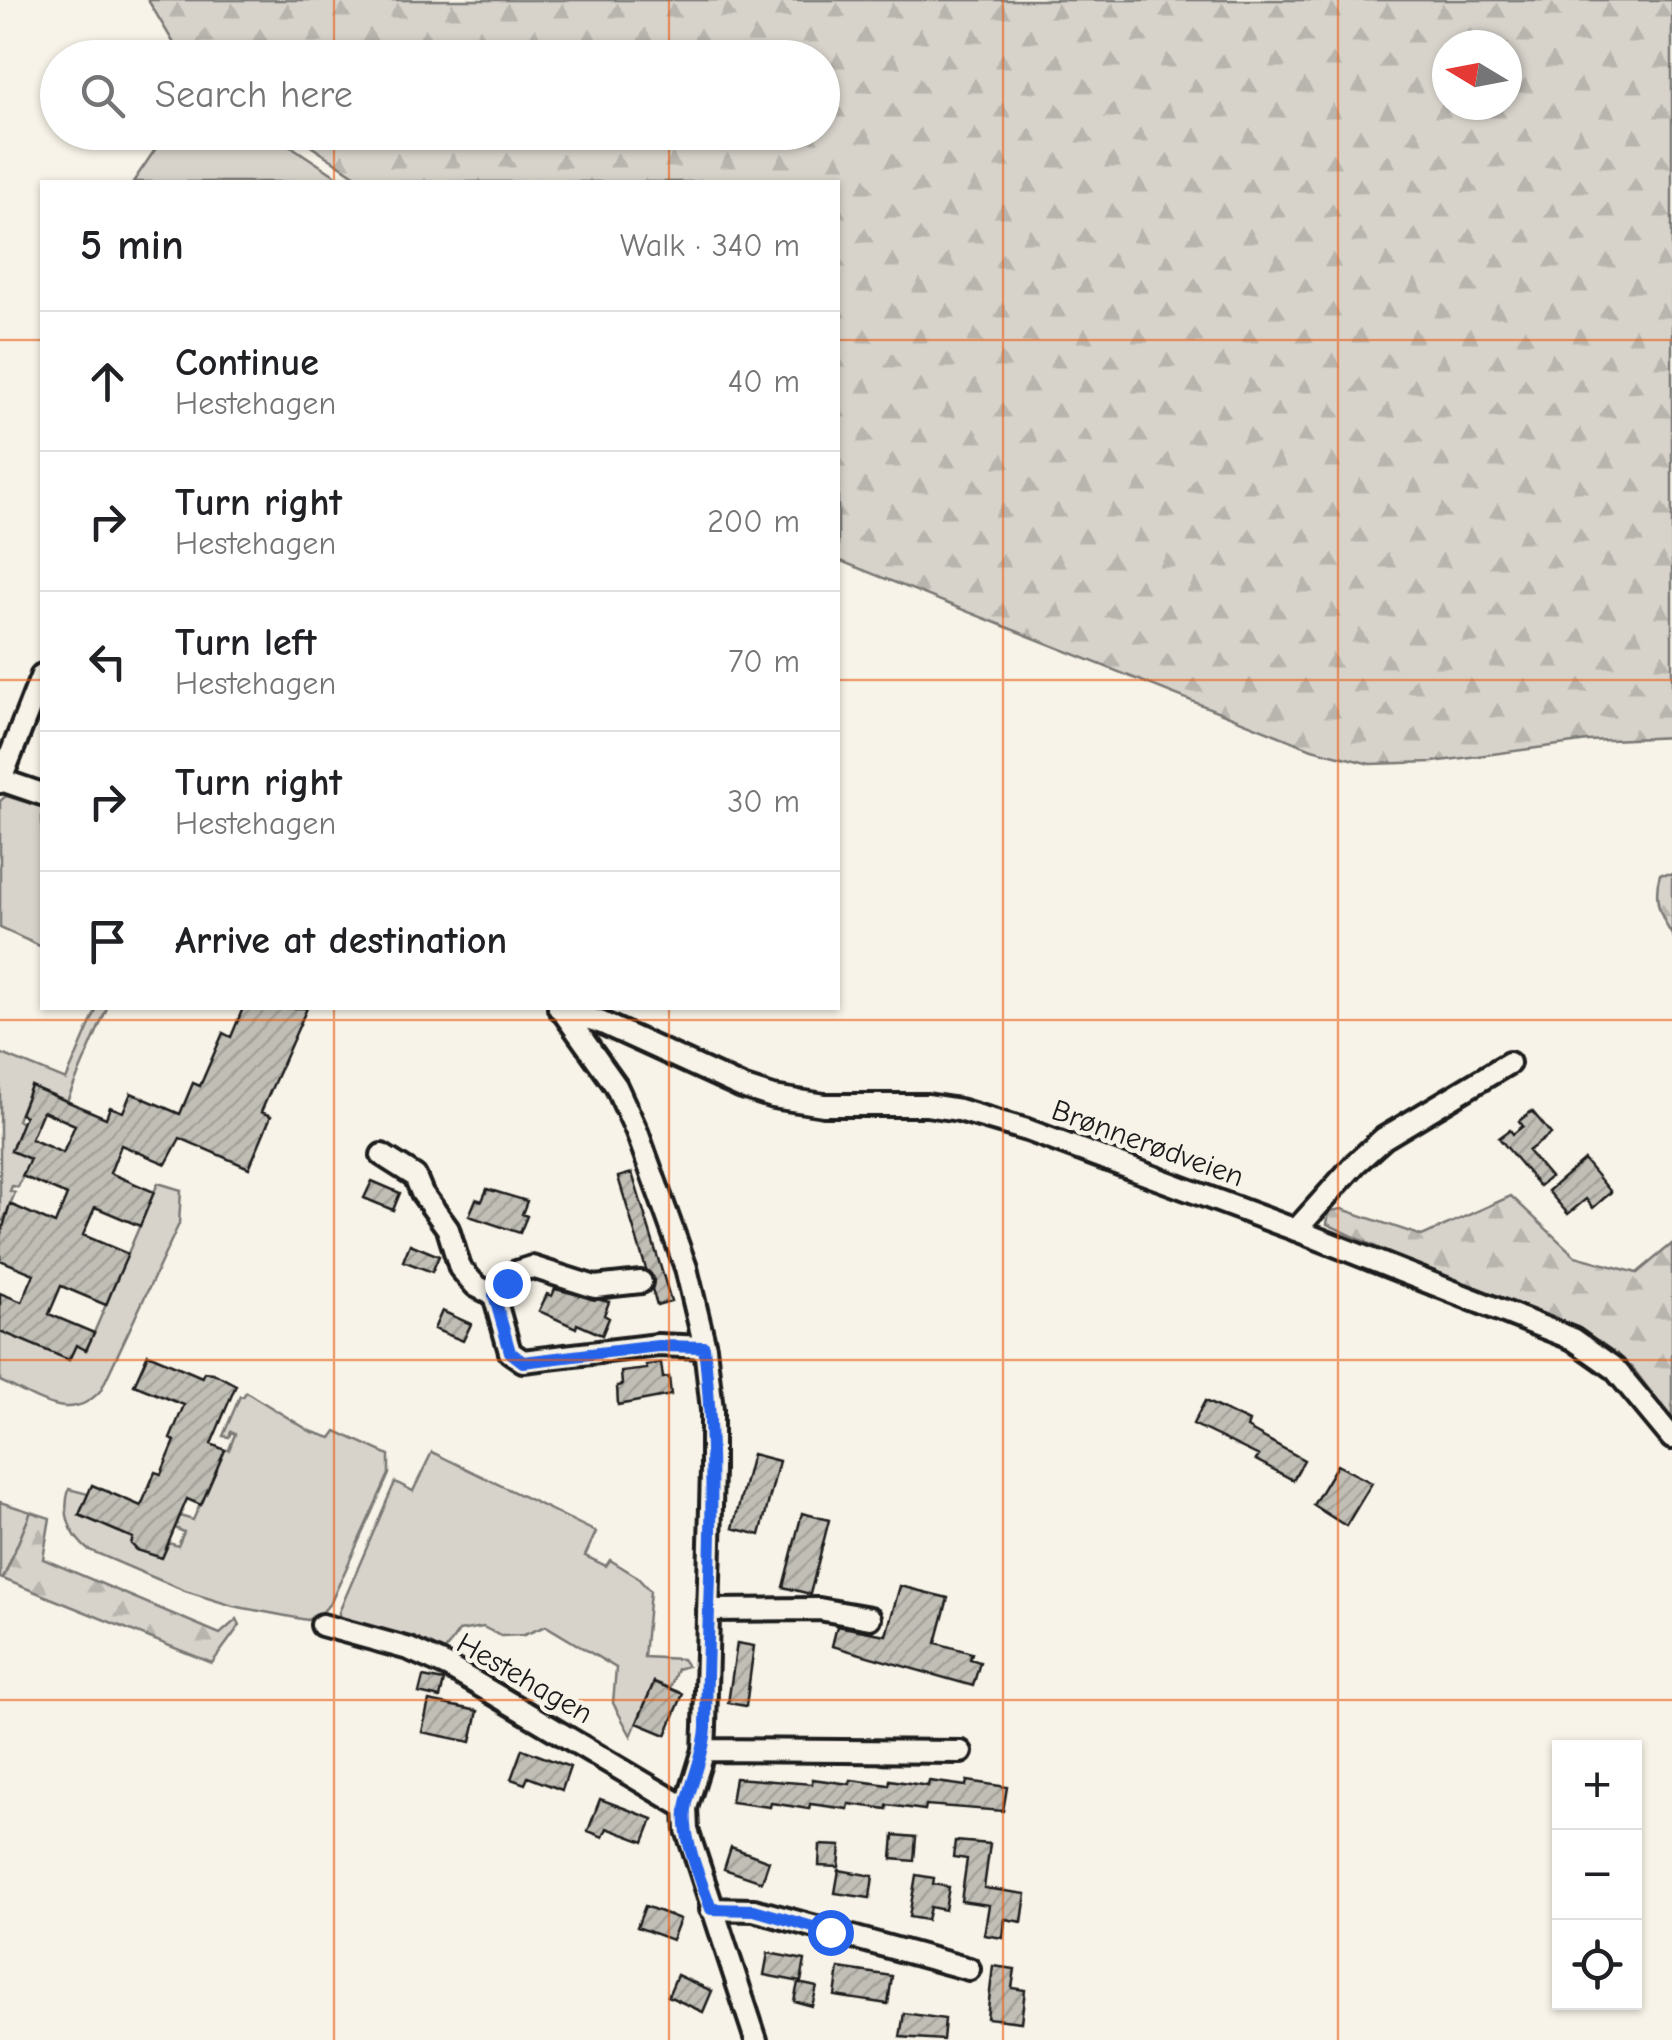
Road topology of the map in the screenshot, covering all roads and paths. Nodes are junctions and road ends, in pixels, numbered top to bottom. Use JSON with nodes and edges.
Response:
{"nodes":[{"id":1,"x":40,"y":680,"type":"edge"},
{"id":2,"x":0,"y":781,"type":"edge"},
{"id":3,"x":40,"y":793,"type":"edge"},
{"id":4,"x":561,"y":1010,"type":"edge"},
{"id":5,"x":565,"y":1010,"type":"edge"},
{"id":6,"x":1510,"y":1063,"type":"dead end"},
{"id":7,"x":382,"y":1155,"type":"dead end"},
{"id":8,"x":1296,"y":1230,"type":"junction"},
{"id":9,"x":641,"y":1282,"type":"dead end"},
{"id":10,"x":494,"y":1295,"type":"junction"},
{"id":11,"x":704,"y":1347,"type":"junction"},
{"id":12,"x":1672,"y":1438,"type":"edge"},
{"id":13,"x":708,"y":1610,"type":"junction"},
{"id":14,"x":870,"y":1618,"type":"dead end"},
{"id":15,"x":322,"y":1625,"type":"dead end"},
{"id":16,"x":704,"y":1750,"type":"junction"},
{"id":17,"x":960,"y":1752,"type":"dead end"},
{"id":18,"x":686,"y":1808,"type":"junction"},
{"id":19,"x":711,"y":1909,"type":"junction"},
{"id":20,"x":969,"y":1969,"type":"dead end"},
{"id":21,"x":756,"y":2040,"type":"edge"}],
"edges":[{"from":1,"to":2,"type":"street"},
{"from":2,"to":3,"type":"street"},
{"from":4,"to":11,"type":"street"},
{"from":5,"to":8,"type":"street","name":"Brønnerødveien"},
{"from":6,"to":8,"type":"street"},
{"from":7,"to":10,"type":"street"},
{"from":8,"to":12,"type":"street","name":"Brønnerødveien"},
{"from":9,"to":10,"type":"street"},
{"from":10,"to":11,"type":"street"},
{"from":11,"to":13,"type":"street"},
{"from":13,"to":14,"type":"street"},
{"from":13,"to":16,"type":"street"},
{"from":15,"to":18,"type":"street","name":"Hestehagen"},
{"from":16,"to":17,"type":"street"},
{"from":16,"to":18,"type":"street"},
{"from":18,"to":19,"type":"street"},
{"from":19,"to":20,"type":"street"},
{"from":19,"to":21,"type":"street"}]}
